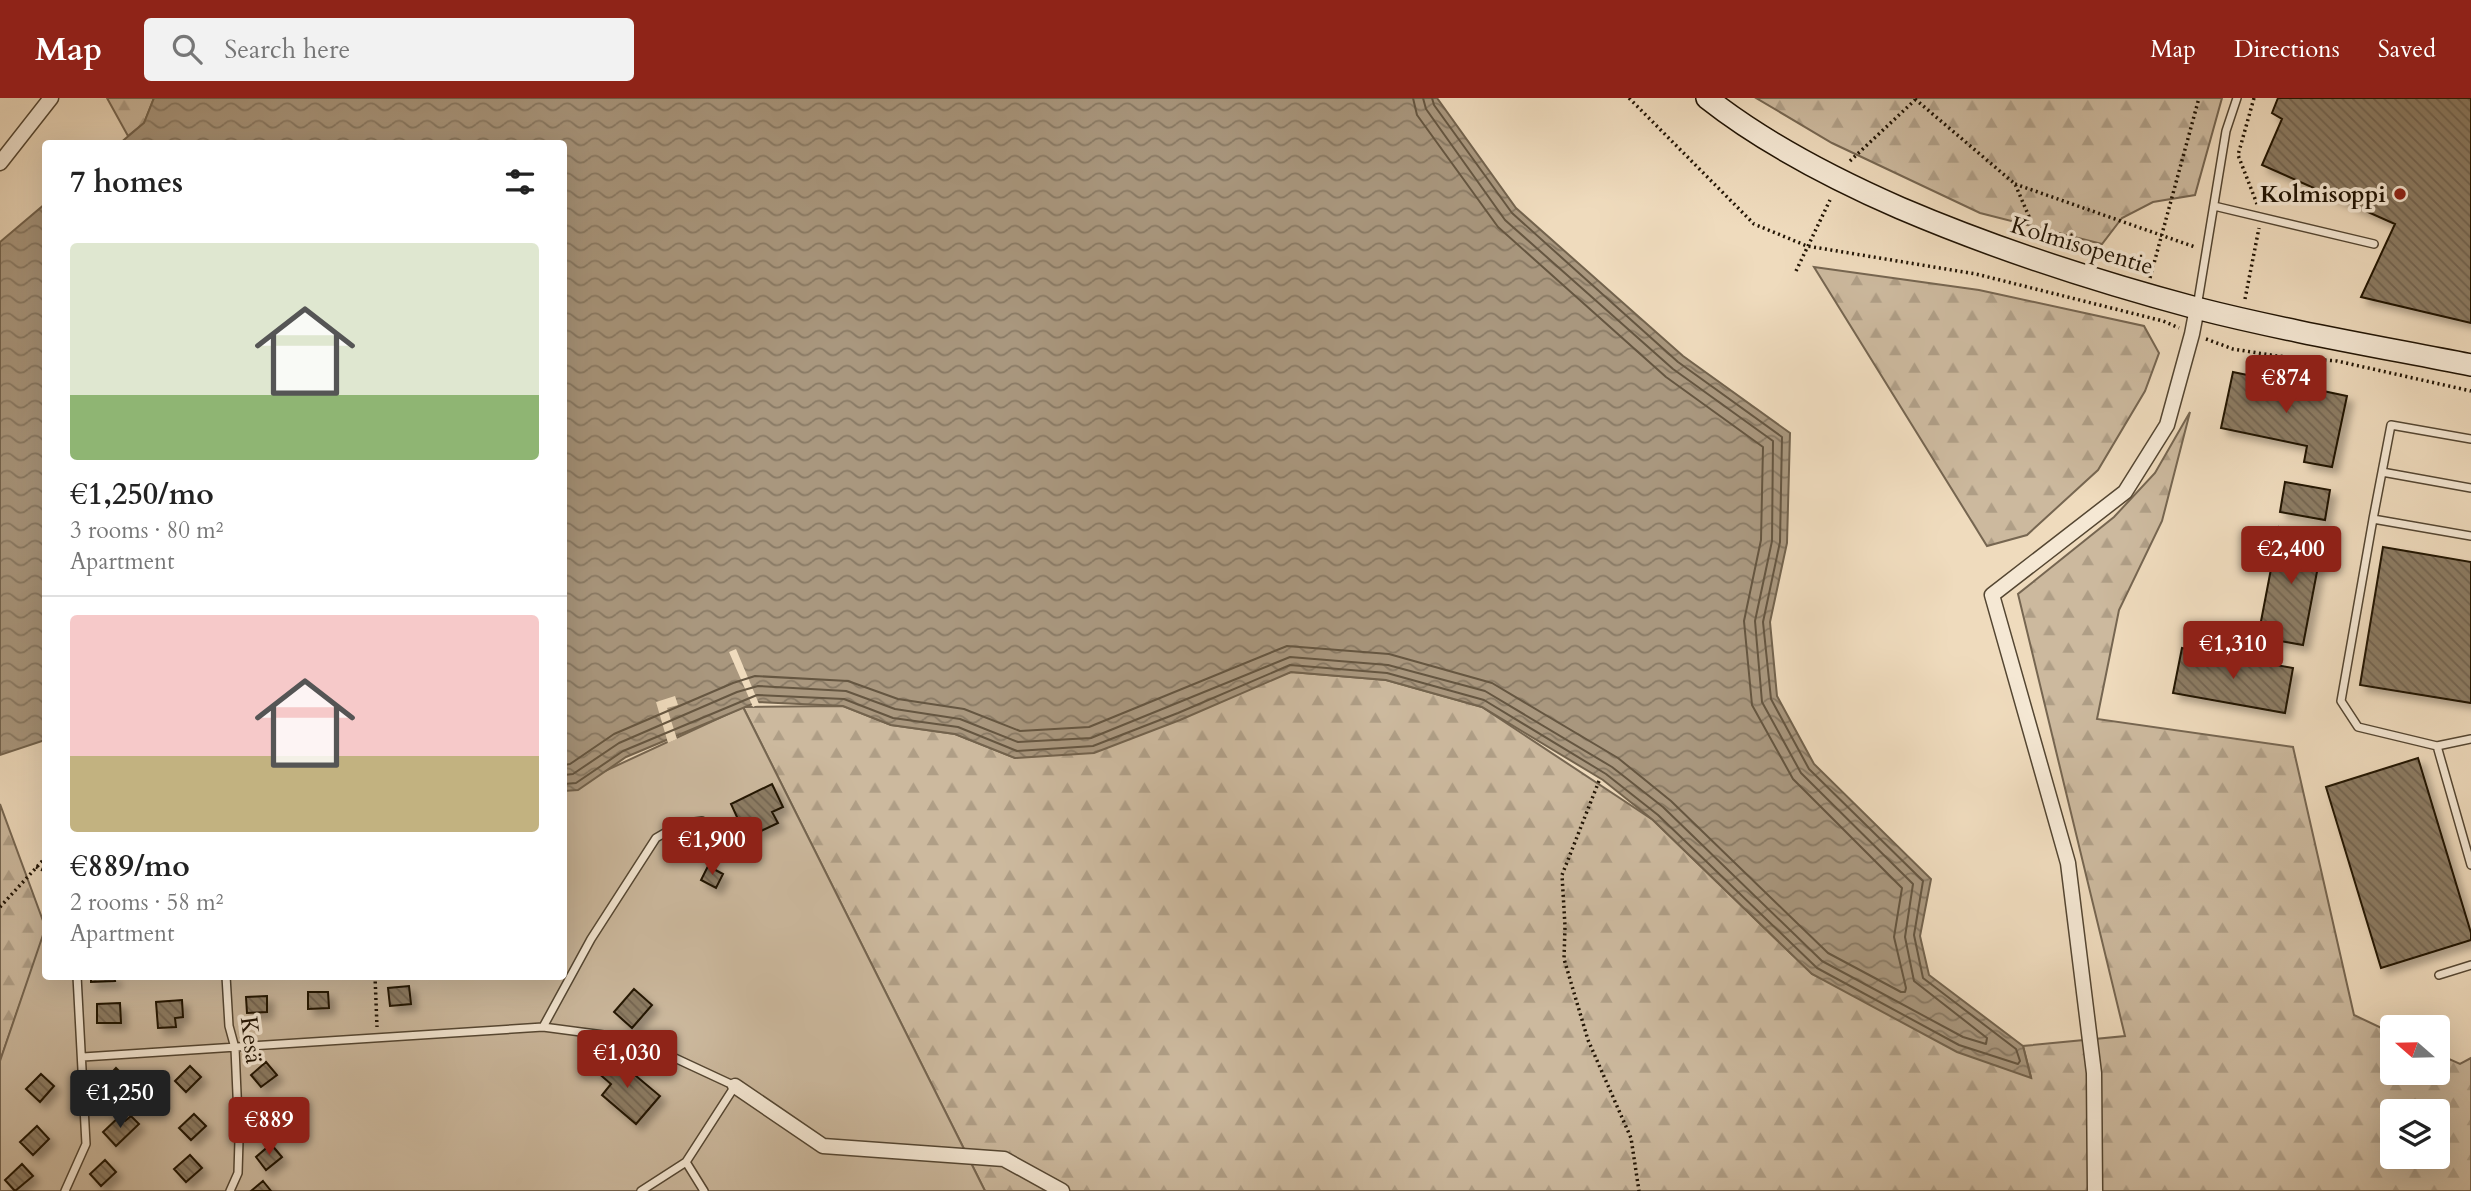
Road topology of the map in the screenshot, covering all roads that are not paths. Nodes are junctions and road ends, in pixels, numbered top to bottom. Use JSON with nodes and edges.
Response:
{"nodes":[{"id":1,"x":51,"y":98,"type":"edge"},
{"id":2,"x":1707,"y":98,"type":"edge"},
{"id":3,"x":2237,"y":98,"type":"edge"},
{"id":4,"x":0,"y":163,"type":"edge"},
{"id":5,"x":2214,"y":206,"type":"junction"},
{"id":6,"x":2374,"y":244,"type":"dead end"},
{"id":7,"x":2197,"y":308,"type":"junction"},
{"id":8,"x":2471,"y":365,"type":"edge"},
{"id":9,"x":2471,"y":439,"type":"edge"},
{"id":10,"x":2382,"y":472,"type":"junction"},
{"id":11,"x":2471,"y":488,"type":"edge"},
{"id":12,"x":2373,"y":519,"type":"junction"},
{"id":13,"x":2471,"y":536,"type":"edge"},
{"id":14,"x":2471,"y":739,"type":"edge"},
{"id":15,"x":2437,"y":746,"type":"junction"},
{"id":16,"x":702,"y":821,"type":"dead end"},
{"id":17,"x":2471,"y":865,"type":"edge"},
{"id":18,"x":2471,"y":965,"type":"edge"},
{"id":19,"x":2440,"y":975,"type":"dead end"},
{"id":20,"x":78,"y":980,"type":"edge"},
{"id":21,"x":226,"y":980,"type":"edge"},
{"id":22,"x":543,"y":1027,"type":"junction"},
{"id":23,"x":235,"y":1048,"type":"junction"},
{"id":24,"x":83,"y":1057,"type":"junction"},
{"id":25,"x":735,"y":1086,"type":"junction"},
{"id":26,"x":687,"y":1161,"type":"junction"},
{"id":27,"x":65,"y":1191,"type":"edge"},
{"id":28,"x":230,"y":1191,"type":"edge"},
{"id":29,"x":641,"y":1191,"type":"edge"},
{"id":30,"x":704,"y":1191,"type":"edge"},
{"id":31,"x":1062,"y":1191,"type":"edge"},
{"id":32,"x":2095,"y":1191,"type":"edge"}],
"edges":[{"from":1,"to":4,"type":"street"},
{"from":2,"to":7,"type":"main road","name":"Kolmisopentie"},
{"from":3,"to":5,"type":"lane"},
{"from":5,"to":6,"type":"lane"},
{"from":5,"to":7,"type":"lane"},
{"from":7,"to":8,"type":"main road","name":"Kolmisopentie"},
{"from":7,"to":32,"type":"street"},
{"from":9,"to":10,"type":"lane"},
{"from":10,"to":11,"type":"lane"},
{"from":10,"to":12,"type":"lane"},
{"from":12,"to":13,"type":"lane"},
{"from":12,"to":15,"type":"lane"},
{"from":14,"to":15,"type":"lane"},
{"from":15,"to":17,"type":"lane"},
{"from":16,"to":22,"type":"lane"},
{"from":18,"to":19,"type":"lane"},
{"from":20,"to":24,"type":"lane"},
{"from":21,"to":23,"type":"lane","name":"Kesä"},
{"from":22,"to":23,"type":"lane"},
{"from":22,"to":25,"type":"lane"},
{"from":23,"to":24,"type":"lane"},
{"from":23,"to":28,"type":"lane","name":"Kesä"},
{"from":24,"to":27,"type":"lane"},
{"from":25,"to":26,"type":"lane"},
{"from":25,"to":31,"type":"street"},
{"from":26,"to":29,"type":"lane"},
{"from":26,"to":30,"type":"lane"}]}
